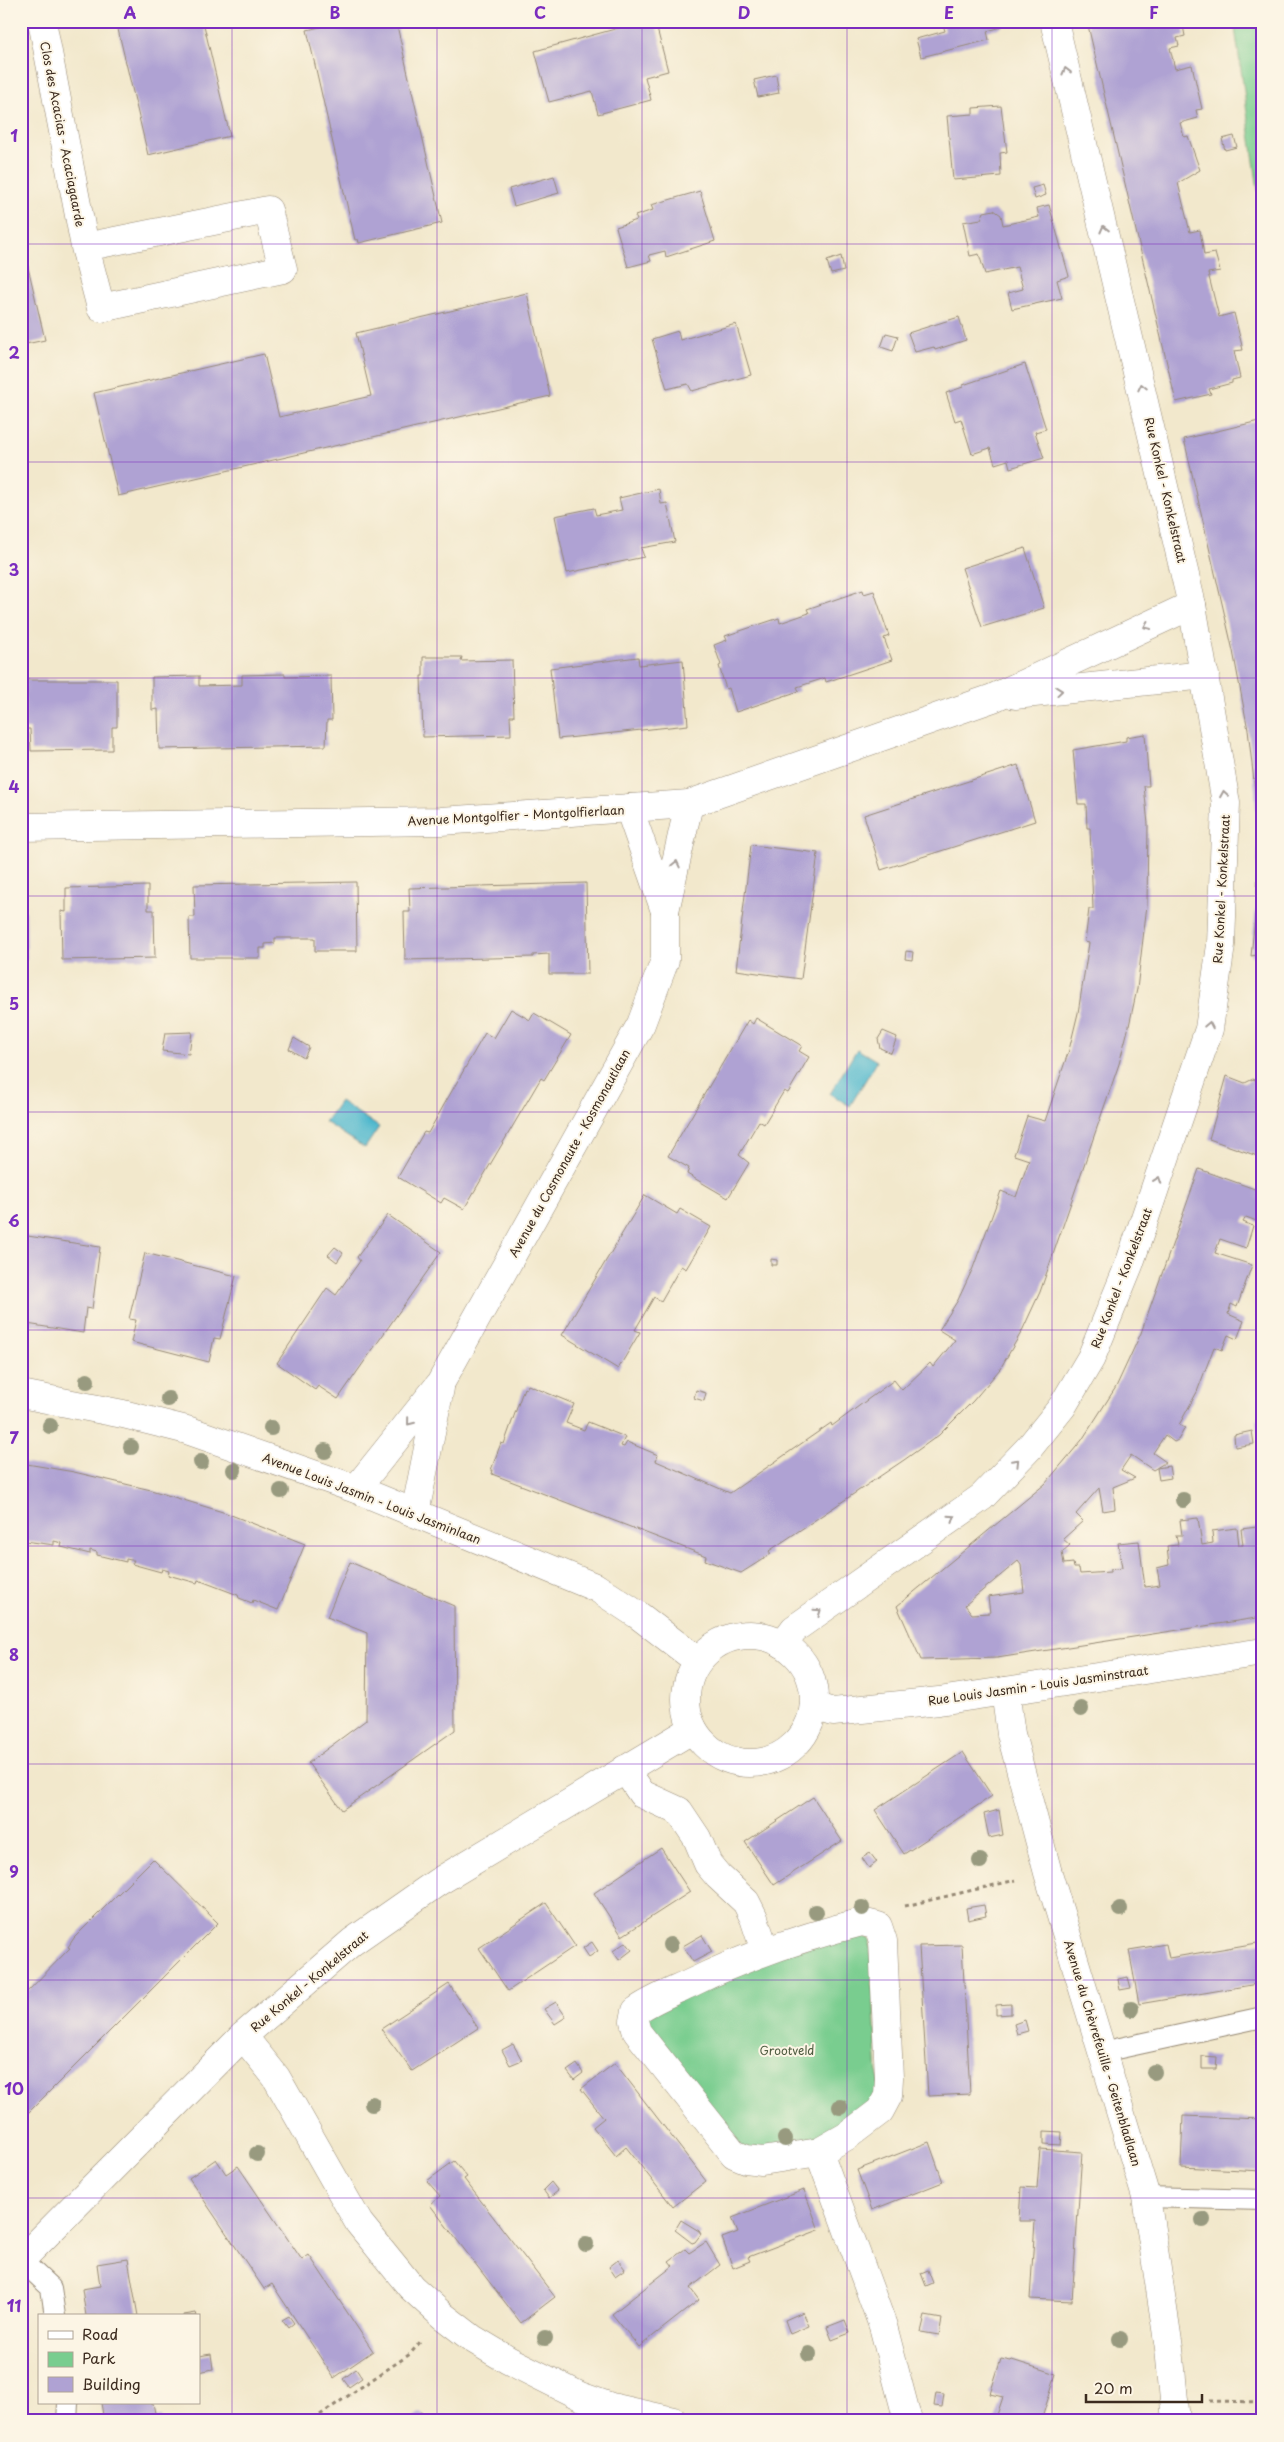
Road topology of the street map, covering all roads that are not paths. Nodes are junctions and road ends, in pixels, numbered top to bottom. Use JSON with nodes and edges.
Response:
{"nodes":[{"id":1,"x":42,"y":21,"type":"edge"},
{"id":2,"x":1054,"y":21,"type":"edge"},
{"id":3,"x":85,"y":247,"type":"junction"},
{"id":4,"x":1192,"y":605,"type":"junction"},
{"id":5,"x":1205,"y":675,"type":"junction"},
{"id":6,"x":993,"y":698,"type":"junction"},
{"id":7,"x":689,"y":804,"type":"junction"},
{"id":8,"x":629,"y":808,"type":"junction"},
{"id":9,"x":21,"y":827,"type":"edge"},
{"id":10,"x":665,"y":911,"type":"junction"},
{"id":11,"x":440,"y":1384,"type":"junction"},
{"id":12,"x":21,"y":1394,"type":"edge"},
{"id":13,"x":356,"y":1489,"type":"junction"},
{"id":14,"x":415,"y":1513,"type":"junction"},
{"id":15,"x":783,"y":1644,"type":"junction"},
{"id":16,"x":1263,"y":1652,"type":"edge"},
{"id":17,"x":698,"y":1661,"type":"junction"},
{"id":18,"x":1005,"y":1691,"type":"junction"},
{"id":19,"x":814,"y":1706,"type":"junction"},
{"id":20,"x":694,"y":1729,"type":"junction"},
{"id":21,"x":625,"y":1769,"type":"junction"},
{"id":22,"x":765,"y":1951,"type":"junction"},
{"id":23,"x":1263,"y":2017,"type":"edge"},
{"id":24,"x":244,"y":2036,"type":"junction"},
{"id":25,"x":1102,"y":2052,"type":"junction"},
{"id":26,"x":818,"y":2152,"type":"junction"},
{"id":27,"x":1146,"y":2198,"type":"junction"},
{"id":28,"x":1263,"y":2200,"type":"edge"},
{"id":29,"x":21,"y":2260,"type":"edge"},
{"id":30,"x":55,"y":2314,"type":"edge"},
{"id":31,"x":68,"y":2404,"type":"edge"},
{"id":32,"x":620,"y":2414,"type":"edge"},
{"id":33,"x":67,"y":2421,"type":"edge"},
{"id":34,"x":673,"y":2421,"type":"edge"},
{"id":35,"x":908,"y":2421,"type":"edge"},
{"id":36,"x":1176,"y":2421,"type":"edge"}],
"edges":[{"from":1,"to":3,"type":"street","name":"Clos des Acacias - Acaciagaarde"},
{"from":4,"to":2,"type":"street","name":"Rue Konkel - Konkelstraat","one_way":true},
{"from":3,"to":3,"type":"street","name":"Clos des Acacias - Acaciagaarde"},
{"from":4,"to":5,"type":"street","name":"Rue Konkel - Konkelstraat"},
{"from":4,"to":6,"type":"street","name":"Avenue Montgolfier - Montgolfierlaan","one_way":true},
{"from":6,"to":5,"type":"street","name":"Avenue Montgolfier - Montgolfierlaan","one_way":true},
{"from":15,"to":5,"type":"street","name":"Rue Konkel - Konkelstraat","one_way":true},
{"from":6,"to":7,"type":"street","name":"Avenue Montgolfier - Montgolfierlaan"},
{"from":7,"to":8,"type":"street","name":"Avenue Montgolfier - Montgolfierlaan"},
{"from":10,"to":7,"type":"street","name":"Avenue du Cosmonaute - Kosmonautlaan","one_way":true},
{"from":8,"to":9,"type":"street","name":"Avenue Montgolfier - Montgolfierlaan"},
{"from":8,"to":10,"type":"street","name":"Avenue du Cosmonaute - Kosmonautlaan"},
{"from":10,"to":11,"type":"street","name":"Avenue du Cosmonaute - Kosmonautlaan"},
{"from":11,"to":13,"type":"street","name":"Avenue du Cosmonaute - Kosmonautlaan","one_way":true},
{"from":11,"to":14,"type":"street","name":"Avenue du Cosmonaute - Kosmonautlaan"},
{"from":12,"to":13,"type":"street","name":"Avenue Louis Jasmin - Louis Jasminlaan"},
{"from":13,"to":14,"type":"street","name":"Avenue Louis Jasmin - Louis Jasminlaan"},
{"from":14,"to":17,"type":"street","name":"Avenue Louis Jasmin - Louis Jasminlaan"},
{"from":15,"to":17,"type":"street"},
{"from":15,"to":19,"type":"street"},
{"from":16,"to":18,"type":"street","name":"Rue Louis Jasmin - Louis Jasminstraat"},
{"from":17,"to":20,"type":"street"},
{"from":18,"to":19,"type":"street","name":"Rue Louis Jasmin - Louis Jasminstraat"},
{"from":18,"to":25,"type":"street","name":"Avenue du Chèvrefeuille - Geitenbladlaan"},
{"from":19,"to":20,"type":"street"},
{"from":20,"to":21,"type":"street","name":"Rue Konkel - Konkelstraat"},
{"from":21,"to":22,"type":"street"},
{"from":21,"to":24,"type":"street","name":"Rue Konkel - Konkelstraat"},
{"from":22,"to":26,"type":"street"},
{"from":22,"to":26,"type":"street"},
{"from":23,"to":25,"type":"lane"},
{"from":24,"to":29,"type":"street","name":"Rue Konkel - Konkelstraat"},
{"from":24,"to":32,"type":"street"},
{"from":25,"to":27,"type":"street","name":"Avenue du Chèvrefeuille - Geitenbladlaan"},
{"from":26,"to":35,"type":"street"},
{"from":27,"to":28,"type":"lane"},
{"from":27,"to":36,"type":"street","name":"Avenue du Chèvrefeuille - Geitenbladlaan"},
{"from":29,"to":30,"type":"lane"},
{"from":31,"to":33,"type":"lane"},
{"from":32,"to":34,"type":"street"}]}
